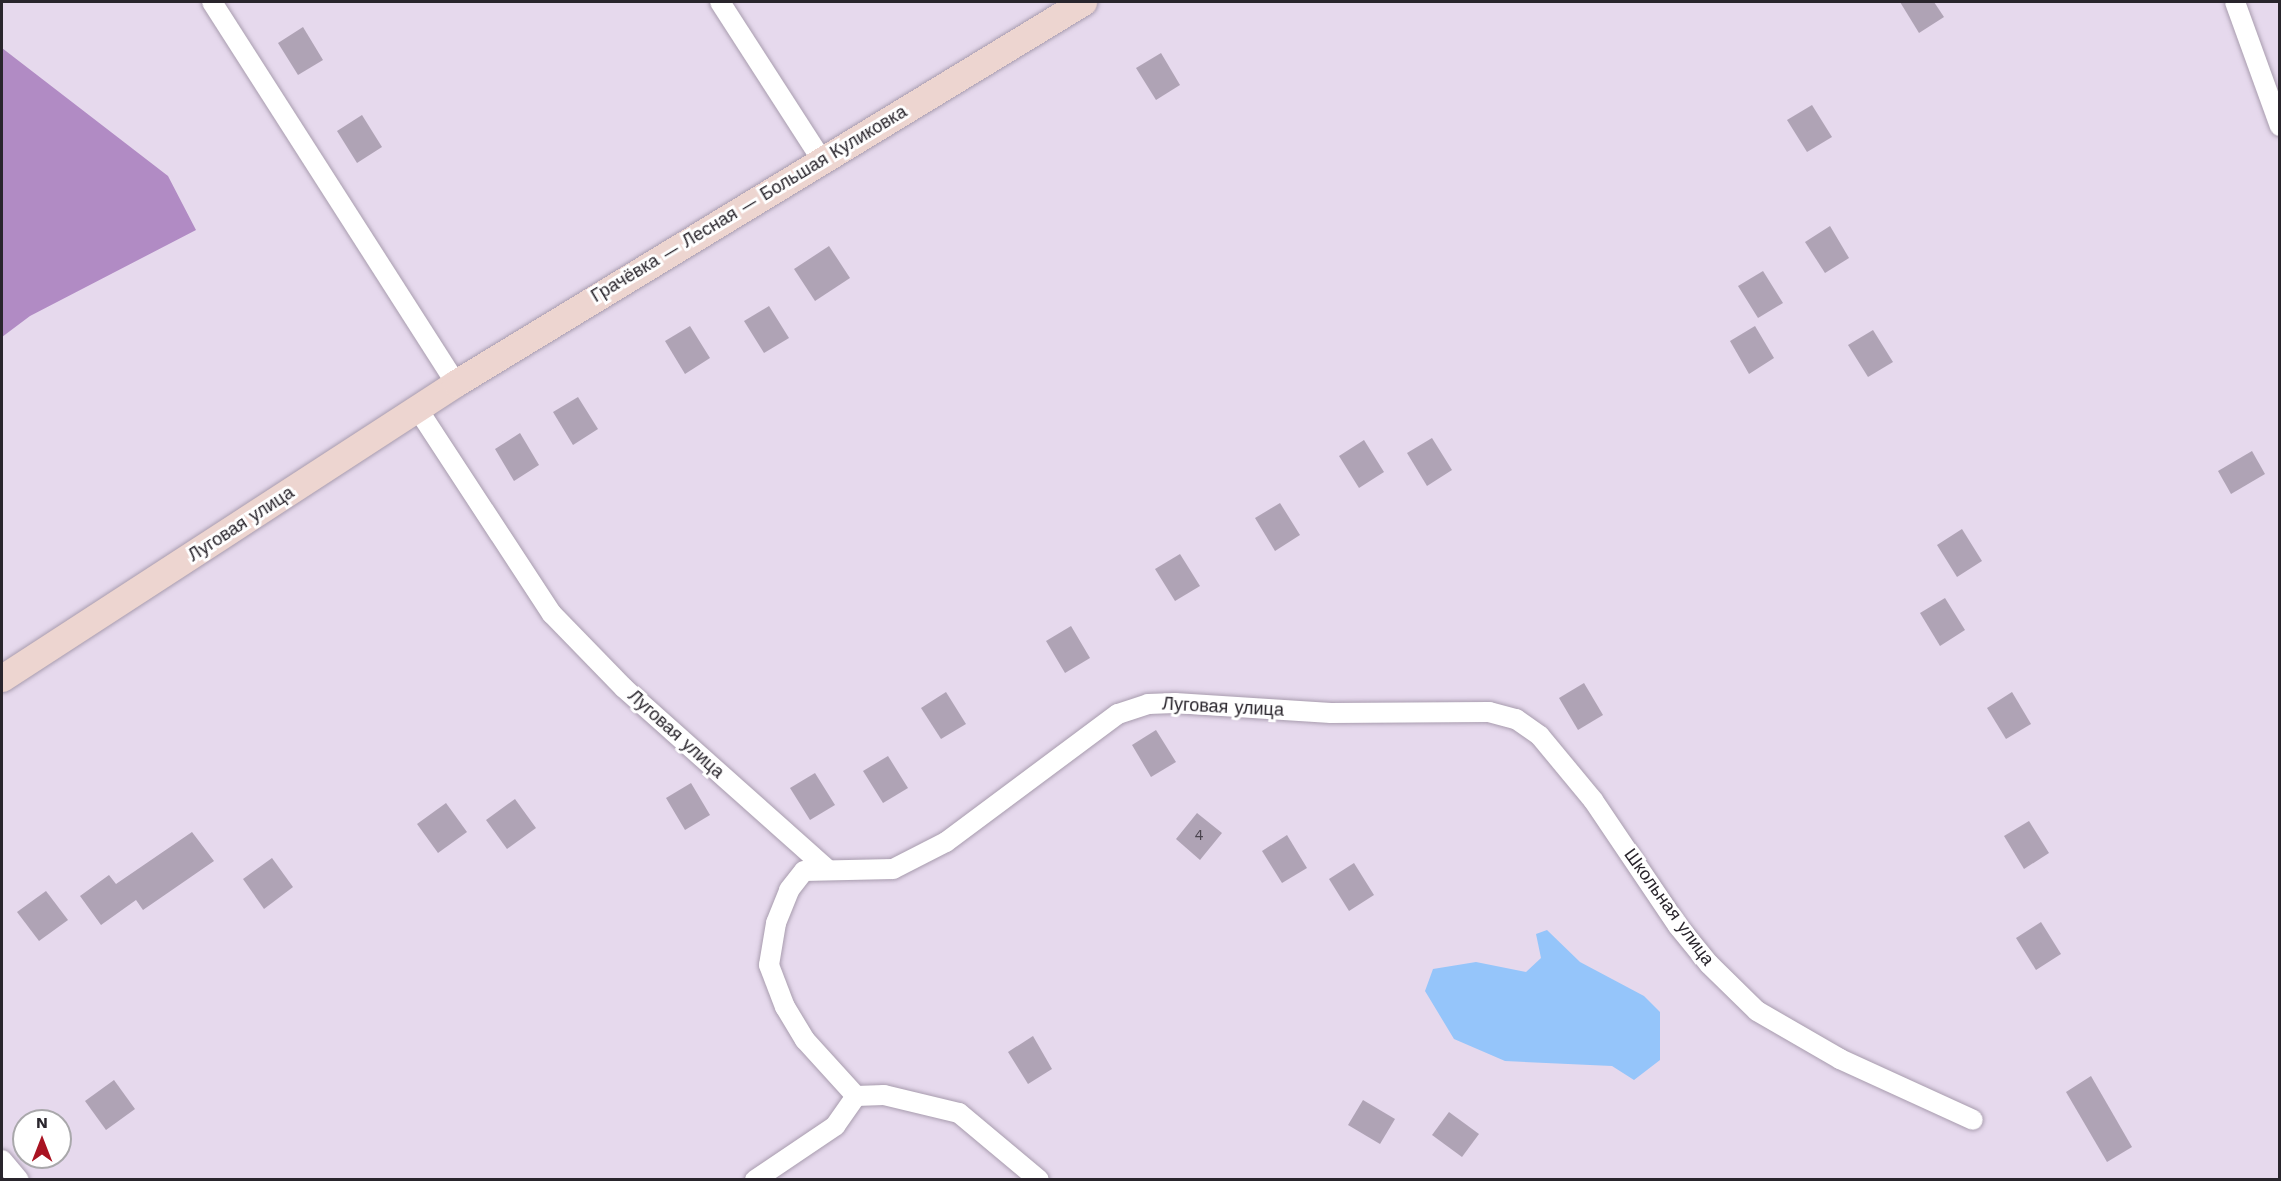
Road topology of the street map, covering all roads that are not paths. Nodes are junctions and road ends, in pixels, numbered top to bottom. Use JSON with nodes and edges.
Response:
{"nodes":[{"id":1,"x":212,"y":2,"type":"edge"},
{"id":2,"x":720,"y":2,"type":"edge"},
{"id":3,"x":1083,"y":2,"type":"edge"},
{"id":4,"x":2235,"y":2,"type":"edge"},
{"id":5,"x":2280,"y":126,"type":"edge"},
{"id":6,"x":821,"y":159,"type":"junction"},
{"id":7,"x":456,"y":383,"type":"junction"},
{"id":8,"x":417,"y":408,"type":"junction"},
{"id":9,"x":2,"y":678,"type":"edge"},
{"id":10,"x":1489,"y":712,"type":"joint"},
{"id":11,"x":827,"y":868,"type":"junction"},
{"id":12,"x":856,"y":1096,"type":"junction"},
{"id":13,"x":1973,"y":1119,"type":"dead end"},
{"id":14,"x":2,"y":1160,"type":"edge"},
{"id":15,"x":19,"y":1179,"type":"edge"},
{"id":16,"x":755,"y":1179,"type":"edge"},
{"id":17,"x":1039,"y":1179,"type":"edge"}],
"edges":[{"from":1,"to":7,"type":"street"},
{"from":2,"to":6,"type":"street"},
{"from":3,"to":6,"type":"street","name":"Грачёвка — Лесная — Большая Куликовка"},
{"from":4,"to":5,"type":"street"},
{"from":6,"to":7,"type":"street","name":"Грачёвка — Лесная — Большая Куликовка"},
{"from":7,"to":8,"type":"street","name":"Грачёвка — Лесная — Большая Куликовка"},
{"from":8,"to":9,"type":"street","name":"Луговая улица"},
{"from":8,"to":11,"type":"street","name":"Луговая улица"},
{"from":10,"to":11,"type":"street","name":"Луговая улица"},
{"from":10,"to":13,"type":"street","name":"Школьная улица"},
{"from":11,"to":12,"type":"street"},
{"from":12,"to":16,"type":"street"},
{"from":12,"to":17,"type":"street"},
{"from":14,"to":15,"type":"street"}]}
